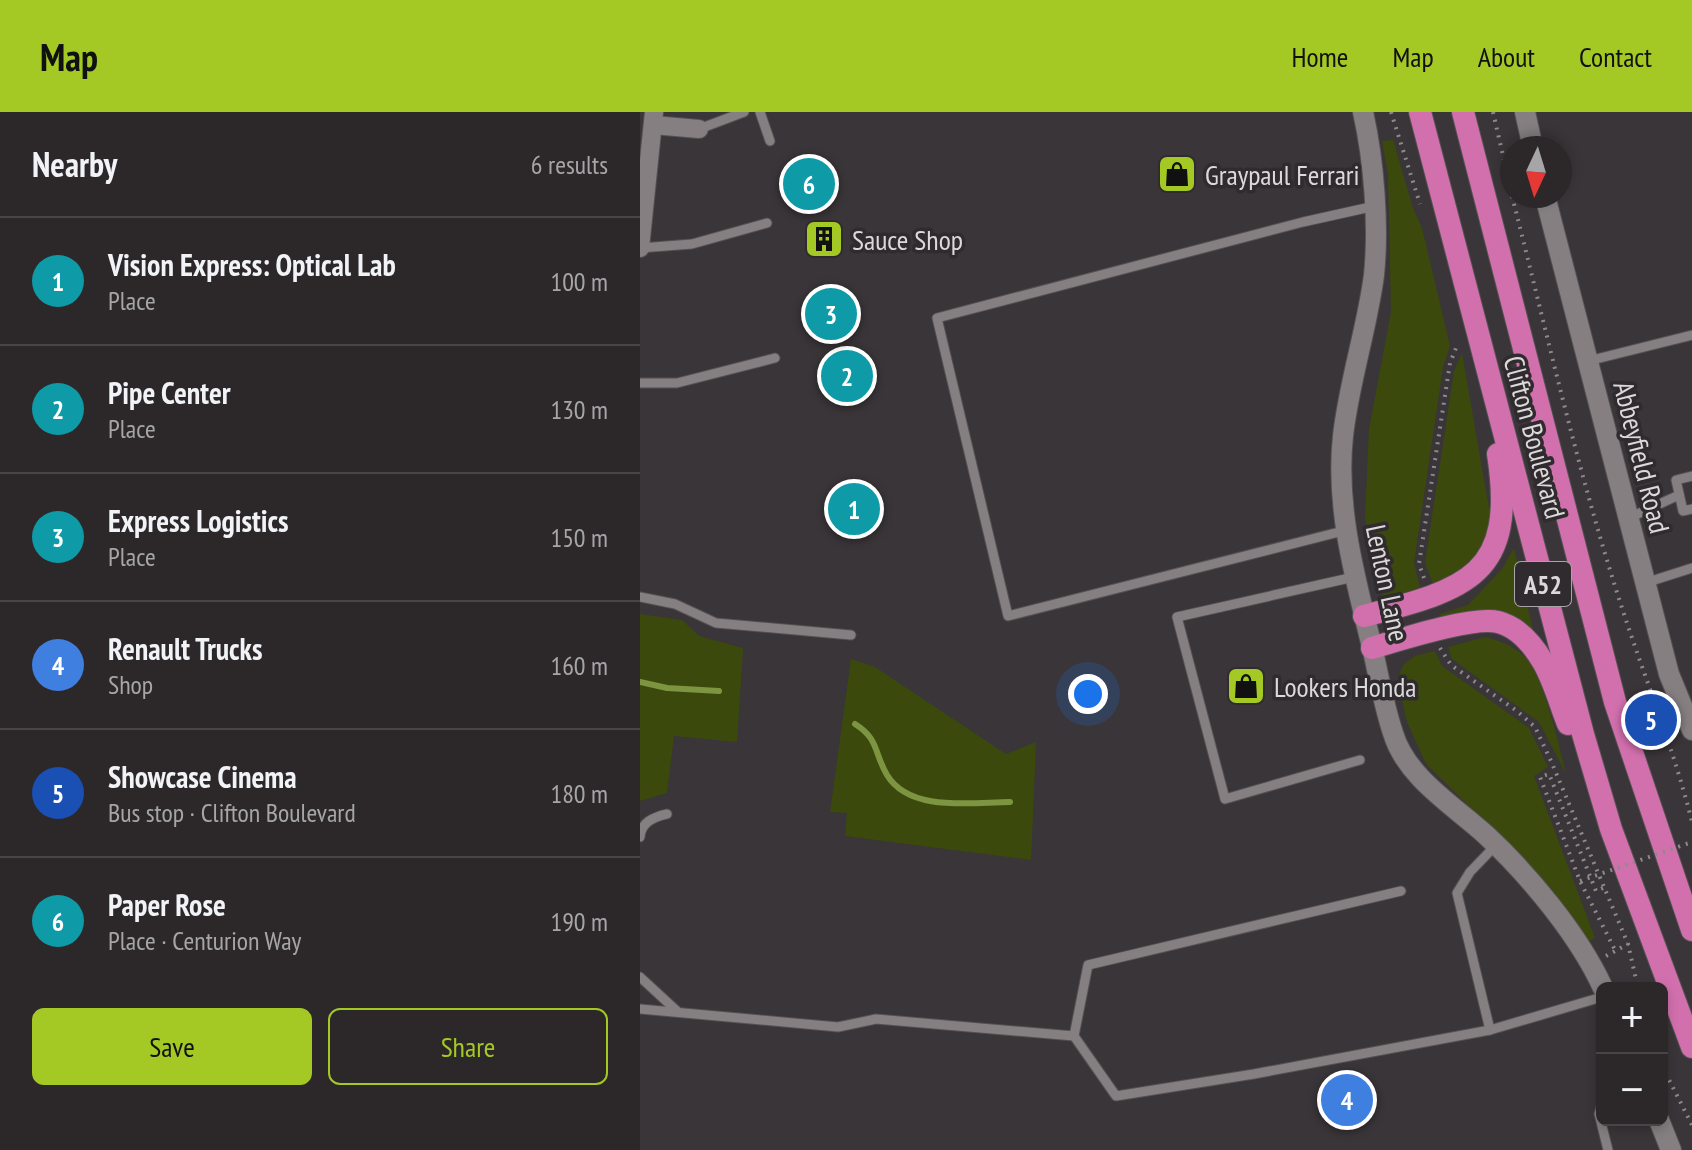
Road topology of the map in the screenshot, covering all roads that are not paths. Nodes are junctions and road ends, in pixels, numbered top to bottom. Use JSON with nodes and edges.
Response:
{"nodes":[{"id":1,"x":744,"y":112,"type":"edge"},
{"id":2,"x":760,"y":112,"type":"edge"},
{"id":3,"x":1363,"y":112,"type":"edge"},
{"id":4,"x":1420,"y":112,"type":"edge"},
{"id":5,"x":1463,"y":112,"type":"edge"},
{"id":6,"x":1525,"y":112,"type":"edge"},
{"id":7,"x":654,"y":119,"type":"edge"},
{"id":8,"x":699,"y":129,"type":"joint"},
{"id":9,"x":1530,"y":136,"type":"edge"},
{"id":10,"x":770,"y":141,"type":"dead end"},
{"id":11,"x":1375,"y":206,"type":"junction"},
{"id":12,"x":1548,"y":208,"type":"edge"},
{"id":13,"x":767,"y":223,"type":"dead end"},
{"id":14,"x":640,"y":248,"type":"edge"},
{"id":15,"x":1692,"y":335,"type":"edge"},
{"id":16,"x":1480,"y":344,"type":"junction"},
{"id":17,"x":775,"y":358,"type":"dead end"},
{"id":18,"x":1588,"y":361,"type":"junction"},
{"id":19,"x":640,"y":383,"type":"edge"},
{"id":20,"x":1692,"y":476,"type":"edge"},
{"id":21,"x":1679,"y":495,"type":"junction"},
{"id":22,"x":1692,"y":509,"type":"edge"},
{"id":23,"x":1629,"y":518,"type":"junction"},
{"id":24,"x":1347,"y":530,"type":"junction"},
{"id":25,"x":1692,"y":568,"type":"edge"},
{"id":26,"x":1354,"y":577,"type":"junction"},
{"id":27,"x":1645,"y":583,"type":"junction"},
{"id":28,"x":640,"y":597,"type":"edge"},
{"id":29,"x":1364,"y":616,"type":"junction"},
{"id":30,"x":851,"y":635,"type":"dead end"},
{"id":31,"x":1372,"y":648,"type":"junction"},
{"id":32,"x":1687,"y":704,"type":"edge"},
{"id":33,"x":1692,"y":730,"type":"edge"},
{"id":34,"x":1360,"y":760,"type":"dead end"},
{"id":35,"x":667,"y":814,"type":"dead end"},
{"id":36,"x":1611,"y":829,"type":"junction"},
{"id":37,"x":640,"y":837,"type":"edge"},
{"id":38,"x":1496,"y":845,"type":"junction"},
{"id":39,"x":1401,"y":891,"type":"dead end"},
{"id":40,"x":1692,"y":930,"type":"edge"},
{"id":41,"x":640,"y":977,"type":"edge"},
{"id":42,"x":1600,"y":982,"type":"edge"},
{"id":43,"x":1596,"y":999,"type":"edge"},
{"id":44,"x":640,"y":1009,"type":"edge"},
{"id":45,"x":678,"y":1012,"type":"junction"},
{"id":46,"x":1490,"y":1030,"type":"junction"},
{"id":47,"x":1074,"y":1036,"type":"junction"},
{"id":48,"x":1692,"y":1047,"type":"edge"},
{"id":49,"x":1602,"y":1126,"type":"edge"},
{"id":50,"x":1661,"y":1126,"type":"edge"},
{"id":51,"x":1608,"y":1150,"type":"edge"},
{"id":52,"x":1671,"y":1150,"type":"edge"}],
"edges":[{"from":1,"to":8,"type":"lane"},
{"from":2,"to":10,"type":"lane"},
{"from":3,"to":11,"type":"street","name":"Lenton Lane"},
{"from":4,"to":16,"type":"highway","name":"Clifton Boulevard","number":"A52"},
{"from":5,"to":40,"type":"highway","name":"Clifton Boulevard","number":"A52"},
{"from":6,"to":9,"type":"street"},
{"from":7,"to":8,"type":"street"},
{"from":7,"to":14,"type":"street"},
{"from":11,"to":24,"type":"street","name":"Lenton Lane"},
{"from":11,"to":24,"type":"lane"},
{"from":12,"to":18,"type":"street","name":"Abbeyfield Road"},
{"from":13,"to":14,"type":"lane"},
{"from":15,"to":18,"type":"lane"},
{"from":16,"to":29,"type":"highway"},
{"from":16,"to":36,"type":"highway","name":"Clifton Boulevard","number":"A52"},
{"from":17,"to":19,"type":"lane"},
{"from":18,"to":23,"type":"street","name":"Abbeyfield Road"},
{"from":20,"to":21,"type":"lane"},
{"from":21,"to":22,"type":"lane"},
{"from":21,"to":23,"type":"lane"},
{"from":23,"to":27,"type":"street","name":"Abbeyfield Road"},
{"from":24,"to":26,"type":"street","name":"Lenton Lane"},
{"from":25,"to":27,"type":"lane"},
{"from":26,"to":29,"type":"street","name":"Lenton Lane"},
{"from":26,"to":34,"type":"lane"},
{"from":27,"to":32,"type":"street","name":"Abbeyfield Road"},
{"from":28,"to":30,"type":"lane"},
{"from":29,"to":31,"type":"street","name":"Lenton Lane"},
{"from":31,"to":36,"type":"highway"},
{"from":31,"to":38,"type":"street","name":"Lenton Lane"},
{"from":32,"to":33,"type":"street","name":"Abbeyfield Road"},
{"from":35,"to":37,"type":"lane"},
{"from":36,"to":48,"type":"highway","name":"Clifton Boulevard","number":"A52"},
{"from":38,"to":42,"type":"street","name":"Lenton Lane"},
{"from":38,"to":46,"type":"lane"},
{"from":39,"to":47,"type":"lane"},
{"from":41,"to":45,"type":"lane"},
{"from":43,"to":46,"type":"lane"},
{"from":44,"to":45,"type":"lane"},
{"from":45,"to":47,"type":"lane"},
{"from":46,"to":47,"type":"lane"},
{"from":49,"to":51,"type":"lane"},
{"from":50,"to":52,"type":"street"}]}
